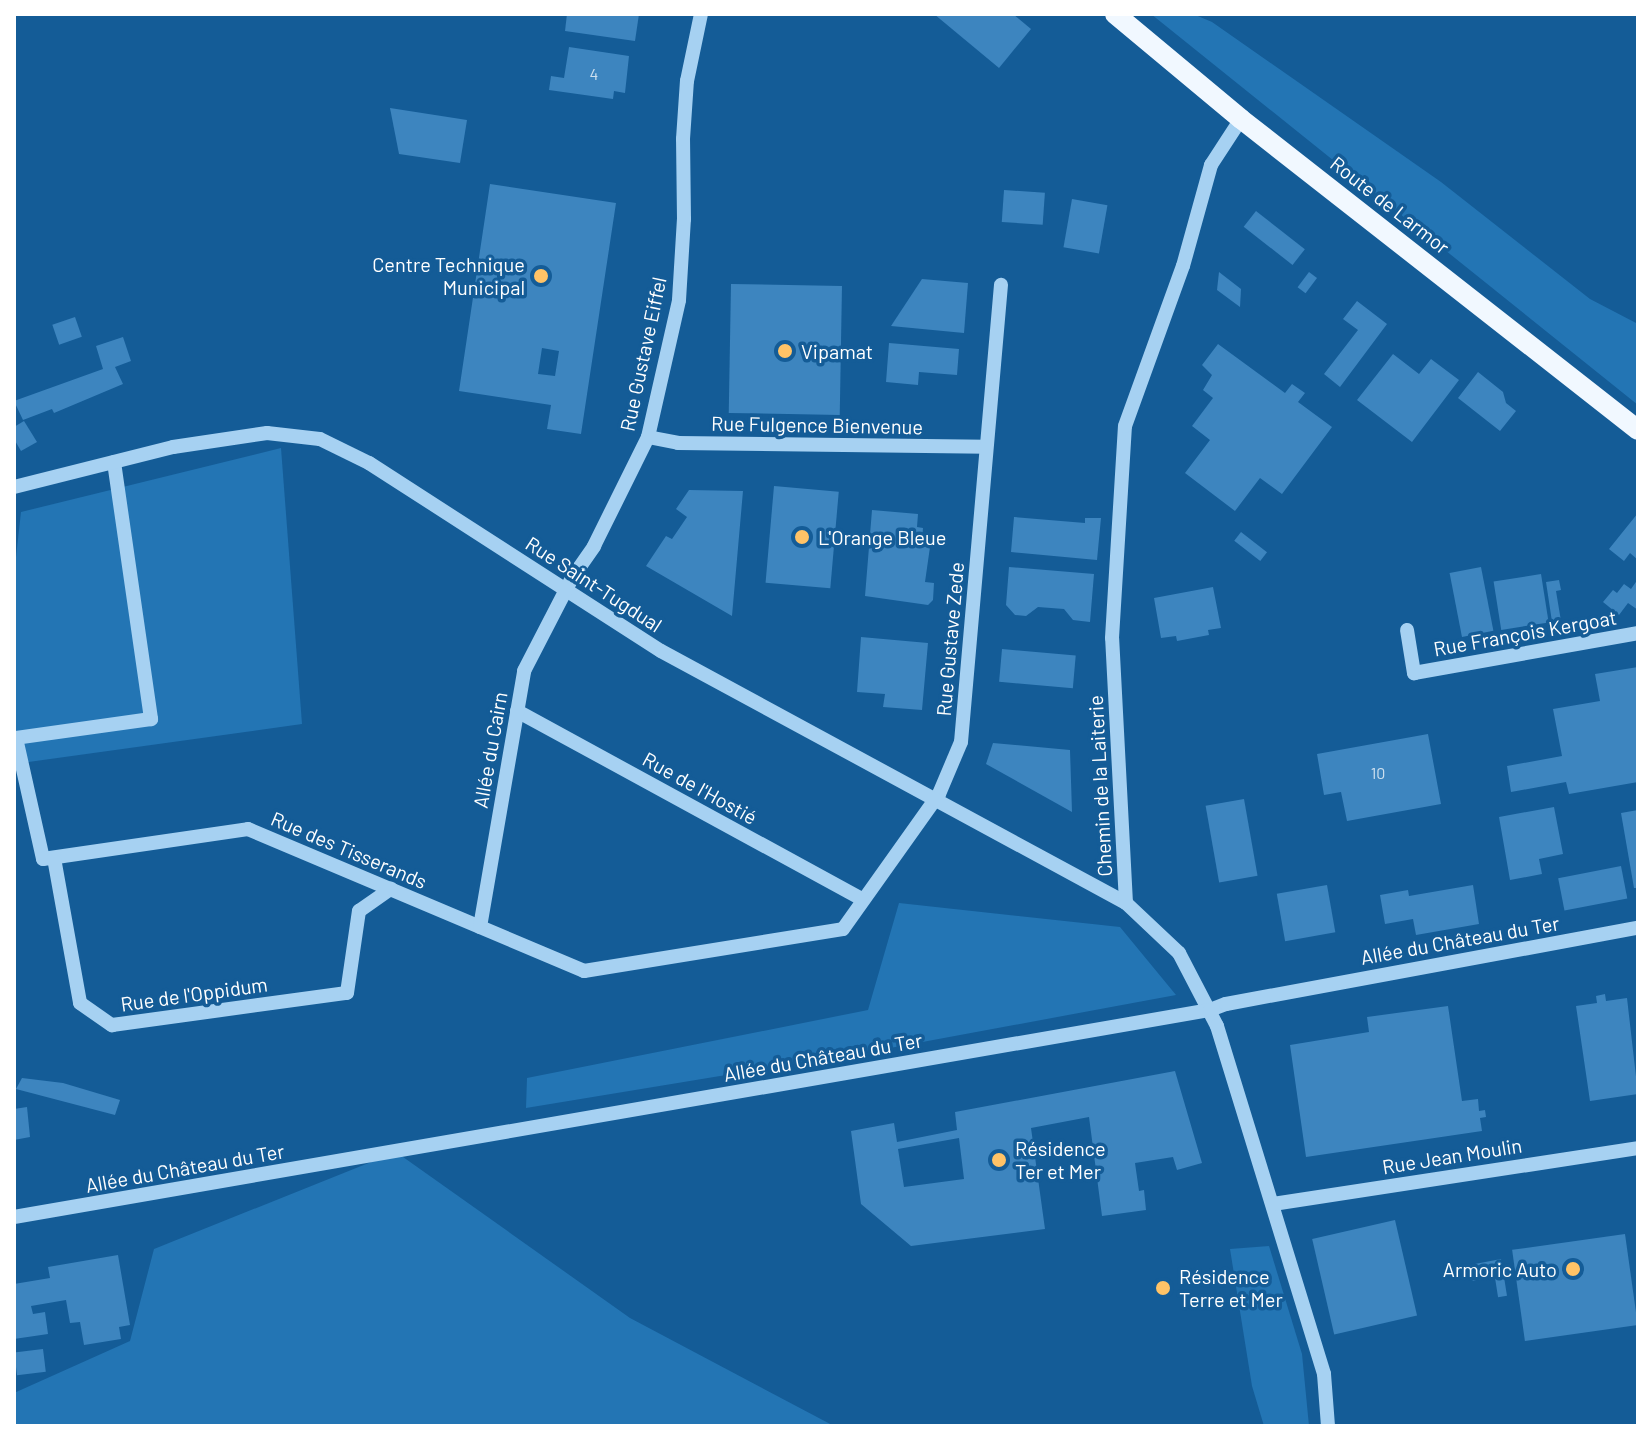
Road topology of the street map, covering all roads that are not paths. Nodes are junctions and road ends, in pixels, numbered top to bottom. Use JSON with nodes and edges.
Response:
{"nodes":[{"id":1,"x":701,"y":14,"type":"edge"},
{"id":2,"x":1115,"y":14,"type":"edge"},
{"id":3,"x":1241,"y":119,"type":"junction"},
{"id":4,"x":1001,"y":285,"type":"dead end"},
{"id":5,"x":1638,"y":430,"type":"edge"},
{"id":6,"x":648,"y":437,"type":"junction"},
{"id":7,"x":986,"y":447,"type":"junction"},
{"id":8,"x":114,"y":462,"type":"junction"},
{"id":9,"x":14,"y":487,"type":"edge"},
{"id":10,"x":567,"y":589,"type":"junction"},
{"id":11,"x":1407,"y":630,"type":"dead end"},
{"id":12,"x":1638,"y":633,"type":"edge"},
{"id":13,"x":517,"y":711,"type":"junction"},
{"id":14,"x":935,"y":799,"type":"junction"},
{"id":15,"x":54,"y":858,"type":"junction"},
{"id":16,"x":391,"y":889,"type":"junction"},
{"id":17,"x":863,"y":900,"type":"junction"},
{"id":18,"x":1126,"y":903,"type":"junction"},
{"id":19,"x":480,"y":927,"type":"junction"},
{"id":20,"x":1638,"y":928,"type":"edge"},
{"id":21,"x":1210,"y":1010,"type":"junction"},
{"id":22,"x":1638,"y":1148,"type":"edge"},
{"id":23,"x":1273,"y":1204,"type":"junction"},
{"id":24,"x":14,"y":1217,"type":"edge"},
{"id":25,"x":1328,"y":1426,"type":"edge"}],
"edges":[{"from":1,"to":6,"type":"street","name":"Rue Gustave Eiffel"},
{"from":2,"to":3,"type":"main road","name":"Route de Larmor"},
{"from":3,"to":5,"type":"main road","name":"Route de Larmor"},
{"from":3,"to":18,"type":"street","name":"Chemin de la Laiterie"},
{"from":4,"to":7,"type":"street","name":"Rue Gustave Zede"},
{"from":6,"to":7,"type":"street","name":"Rue Fulgence Bienvenue"},
{"from":6,"to":10,"type":"street","name":"Rue Gustave Eiffel"},
{"from":7,"to":14,"type":"street","name":"Rue Gustave Zede"},
{"from":8,"to":9,"type":"street","name":"Rue Saint-Tugdual"},
{"from":8,"to":10,"type":"street","name":"Rue Saint-Tugdual"},
{"from":8,"to":15,"type":"street"},
{"from":10,"to":13,"type":"street","name":"Allée du Cairn"},
{"from":10,"to":14,"type":"street","name":"Rue Saint-Tugdual"},
{"from":11,"to":12,"type":"street","name":"Rue François Kergoat"},
{"from":13,"to":17,"type":"street","name":"Rue de l'Hostié"},
{"from":13,"to":19,"type":"street","name":"Allée du Cairn"},
{"from":14,"to":17,"type":"street","name":"Rue des Tisserands"},
{"from":14,"to":18,"type":"street","name":"Rue Saint-Tugdual"},
{"from":15,"to":16,"type":"street","name":"Rue des Tisserands"},
{"from":15,"to":16,"type":"street","name":"Rue de l'Oppidum"},
{"from":16,"to":19,"type":"street","name":"Rue des Tisserands"},
{"from":17,"to":19,"type":"street","name":"Rue des Tisserands"},
{"from":18,"to":21,"type":"street","name":"Chemin de la Laiterie"},
{"from":20,"to":21,"type":"street","name":"Allée du Château du Ter"},
{"from":21,"to":23,"type":"street","name":"Chemin de la Laiterie"},
{"from":21,"to":24,"type":"street","name":"Allée du Château du Ter"},
{"from":22,"to":23,"type":"street","name":"Rue Jean Moulin"},
{"from":23,"to":25,"type":"street","name":"Chemin de la Laiterie"}]}
